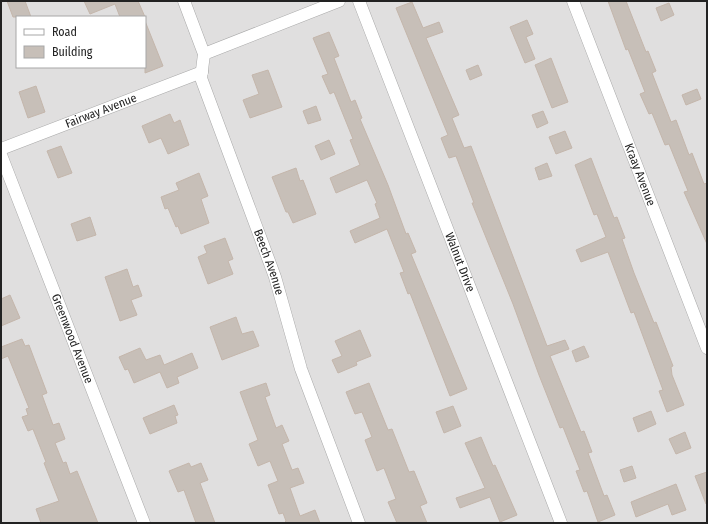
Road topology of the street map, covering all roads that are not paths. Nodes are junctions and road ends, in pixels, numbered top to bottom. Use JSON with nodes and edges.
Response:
{"nodes":[{"id":1,"x":184,"y":1,"type":"edge"},
{"id":2,"x":339,"y":1,"type":"edge"},
{"id":3,"x":359,"y":1,"type":"edge"},
{"id":4,"x":573,"y":1,"type":"edge"},
{"id":5,"x":204,"y":54,"type":"junction"},
{"id":6,"x":202,"y":72,"type":"junction"},
{"id":7,"x":1,"y":149,"type":"edge"},
{"id":8,"x":1,"y":155,"type":"edge"},
{"id":9,"x":707,"y":348,"type":"edge"},
{"id":10,"x":144,"y":523,"type":"edge"},
{"id":11,"x":359,"y":523,"type":"edge"},
{"id":12,"x":561,"y":523,"type":"edge"}],
"edges":[{"from":1,"to":5,"type":"street","name":"Beech Avenue"},
{"from":2,"to":5,"type":"street"},
{"from":3,"to":12,"type":"street","name":"Walnut Drive"},
{"from":4,"to":9,"type":"street","name":"Kraay Avenue"},
{"from":5,"to":6,"type":"street","name":"Beech Avenue"},
{"from":6,"to":7,"type":"street","name":"Fairway Avenue"},
{"from":6,"to":11,"type":"street","name":"Beech Avenue"},
{"from":8,"to":10,"type":"street","name":"Greenwood Avenue"}]}
